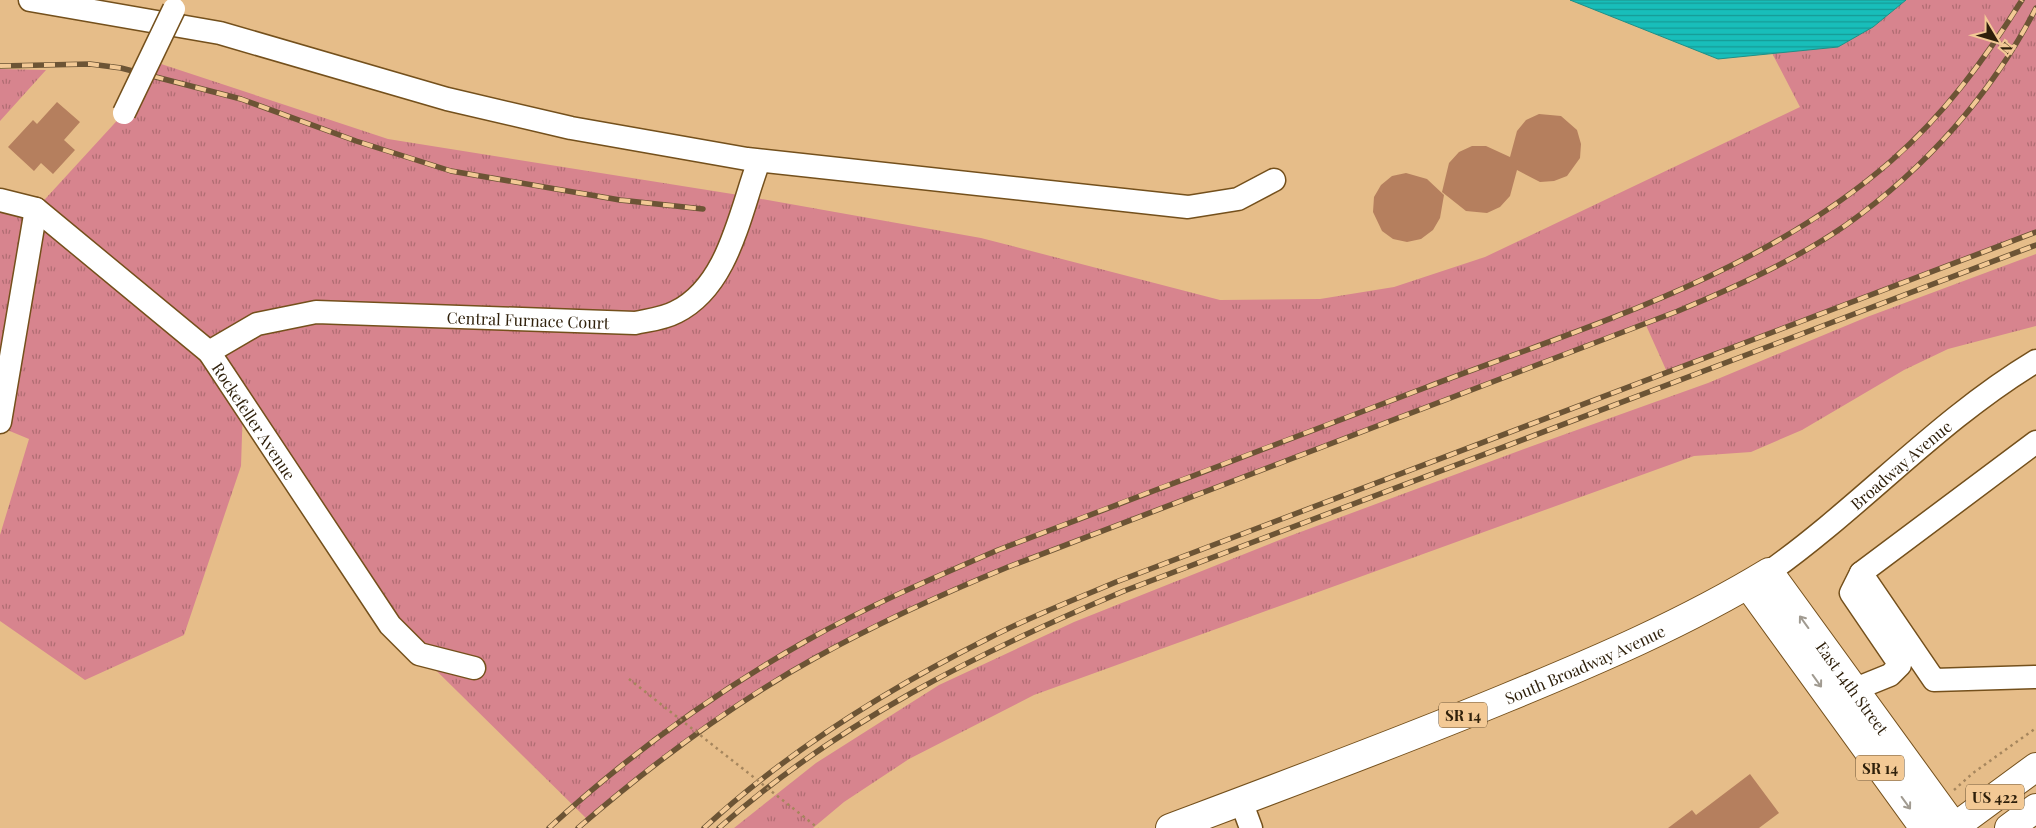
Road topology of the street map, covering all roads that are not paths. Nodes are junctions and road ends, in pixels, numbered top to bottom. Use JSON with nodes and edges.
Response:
{"nodes":[{"id":1,"x":30,"y":0,"type":"edge"},
{"id":2,"x":174,"y":9,"type":"dead end"},
{"id":3,"x":124,"y":113,"type":"dead end"},
{"id":4,"x":759,"y":160,"type":"junction"},
{"id":5,"x":1274,"y":180,"type":"dead end"},
{"id":6,"x":0,"y":200,"type":"edge"},
{"id":7,"x":36,"y":209,"type":"junction"},
{"id":8,"x":209,"y":352,"type":"junction"},
{"id":9,"x":2036,"y":361,"type":"edge"},
{"id":10,"x":0,"y":422,"type":"edge"},
{"id":11,"x":2036,"y":442,"type":"edge"},
{"id":12,"x":1860,"y":573,"type":"junction"},
{"id":13,"x":1758,"y":578,"type":"junction"},
{"id":14,"x":474,"y":668,"type":"dead end"},
{"id":15,"x":2036,"y":677,"type":"edge"},
{"id":16,"x":1853,"y":690,"type":"junction"},
{"id":17,"x":2036,"y":767,"type":"edge"},
{"id":18,"x":1241,"y":801,"type":"junction"},
{"id":19,"x":2036,"y":808,"type":"edge"},
{"id":20,"x":1170,"y":828,"type":"edge"},
{"id":21,"x":1251,"y":828,"type":"edge"},
{"id":22,"x":1924,"y":828,"type":"edge"},
{"id":23,"x":1954,"y":828,"type":"edge"},
{"id":24,"x":2009,"y":828,"type":"edge"}],
"edges":[{"from":1,"to":4,"type":"street"},
{"from":2,"to":3,"type":"street","bridge":true},
{"from":4,"to":5,"type":"street"},
{"from":4,"to":8,"type":"street","name":"Central Furnace Court"},
{"from":6,"to":7,"type":"street","name":"Rockefeller Avenue"},
{"from":7,"to":8,"type":"street","name":"Rockefeller Avenue"},
{"from":7,"to":10,"type":"street"},
{"from":8,"to":14,"type":"street","name":"Rockefeller Avenue"},
{"from":9,"to":13,"type":"street","name":"Broadway Avenue"},
{"from":11,"to":12,"type":"street"},
{"from":12,"to":15,"type":"street"},
{"from":12,"to":16,"type":"street"},
{"from":16,"to":13,"type":"main road","name":"East 14th Street","number":"SR 14","one_way":true},
{"from":13,"to":18,"type":"main road","name":"South Broadway Avenue","number":"SR 14"},
{"from":13,"to":22,"type":"main road","name":"East 14th Street","number":"SR 14","one_way":true},
{"from":16,"to":23,"type":"main road","name":"East 14th Street","number":"SR 14"},
{"from":17,"to":23,"type":"main road","number":"US 422"},
{"from":18,"to":20,"type":"main road","name":"South Broadway Avenue","number":"SR 14"},
{"from":18,"to":21,"type":"street"},
{"from":19,"to":24,"type":"main road","number":"US 422"}]}
